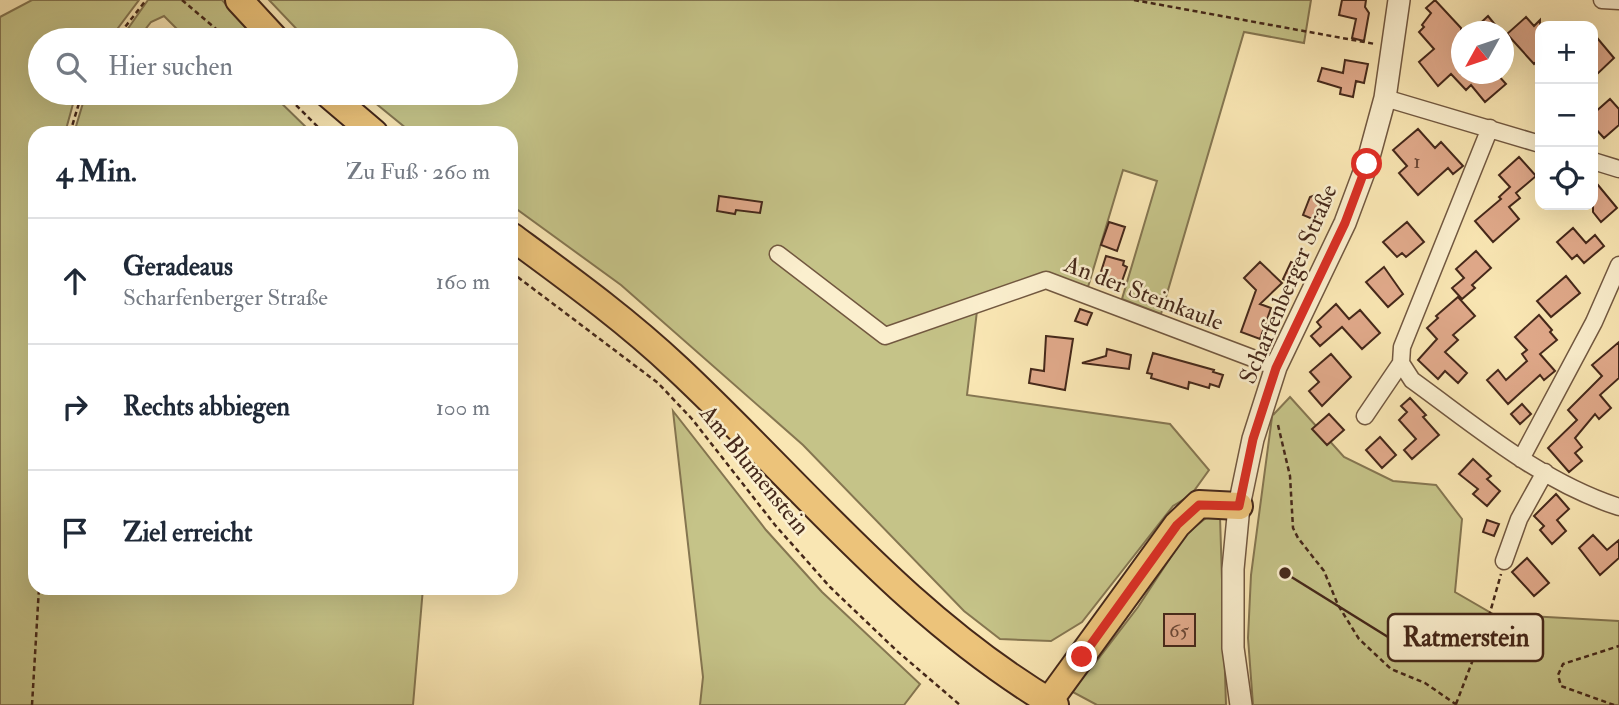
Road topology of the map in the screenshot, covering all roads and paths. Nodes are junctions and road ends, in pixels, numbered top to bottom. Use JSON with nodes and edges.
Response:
{"nodes":[{"id":1,"x":146,"y":0,"type":"edge"},
{"id":2,"x":182,"y":0,"type":"edge"},
{"id":3,"x":239,"y":0,"type":"edge"},
{"id":4,"x":1134,"y":0,"type":"edge"},
{"id":5,"x":1399,"y":0,"type":"edge"},
{"id":6,"x":1601,"y":0,"type":"edge"},
{"id":7,"x":1619,"y":1,"type":"edge"},
{"id":8,"x":124,"y":28,"type":"edge"},
{"id":9,"x":215,"y":28,"type":"edge"},
{"id":10,"x":265,"y":28,"type":"edge"},
{"id":11,"x":1392,"y":47,"type":"junction"},
{"id":12,"x":1385,"y":98,"type":"junction"},
{"id":13,"x":78,"y":105,"type":"edge"},
{"id":14,"x":296,"y":105,"type":"edge"},
{"id":15,"x":341,"y":105,"type":"edge"},
{"id":16,"x":72,"y":126,"type":"edge"},
{"id":17,"x":317,"y":126,"type":"edge"},
{"id":18,"x":366,"y":126,"type":"edge"},
{"id":19,"x":1490,"y":128,"type":"junction"},
{"id":20,"x":1535,"y":142,"type":"edge"},
{"id":21,"x":1598,"y":163,"type":"edge"},
{"id":22,"x":1619,"y":169,"type":"edge"},
{"id":23,"x":518,"y":241,"type":"edge"},
{"id":24,"x":778,"y":254,"type":"dead end"},
{"id":25,"x":1619,"y":265,"type":"edge"},
{"id":26,"x":518,"y":277,"type":"edge"},
{"id":27,"x":1401,"y":363,"type":"junction"},
{"id":28,"x":1276,"y":368,"type":"junction"},
{"id":29,"x":1269,"y":391,"type":"junction"},
{"id":30,"x":1365,"y":416,"type":"dead end"},
{"id":31,"x":1521,"y":459,"type":"junction"},
{"id":32,"x":1545,"y":472,"type":"junction"},
{"id":33,"x":1239,"y":506,"type":"junction"},
{"id":34,"x":1619,"y":507,"type":"edge"},
{"id":35,"x":1504,"y":561,"type":"joint"},
{"id":36,"x":39,"y":595,"type":"edge"},
{"id":37,"x":1619,"y":646,"type":"edge"},
{"id":38,"x":1052,"y":703,"type":"edge"},
{"id":39,"x":1456,"y":704,"type":"edge"},
{"id":40,"x":32,"y":705,"type":"edge"},
{"id":41,"x":960,"y":705,"type":"edge"},
{"id":42,"x":1241,"y":705,"type":"edge"},
{"id":43,"x":1614,"y":705,"type":"edge"}],
"edges":[{"from":1,"to":8,"type":"path"},
{"from":2,"to":9,"type":"path"},
{"from":3,"to":10,"type":"main road"},
{"from":4,"to":11,"type":"path"},
{"from":5,"to":11,"type":"street","name":"Scharfenberger Straße"},
{"from":6,"to":7,"type":"street"},
{"from":11,"to":12,"type":"street","name":"Scharfenberger Straße"},
{"from":12,"to":19,"type":"street"},
{"from":12,"to":28,"type":"street","name":"Scharfenberger Straße"},
{"from":13,"to":16,"type":"path"},
{"from":14,"to":17,"type":"path"},
{"from":15,"to":18,"type":"main road"},
{"from":19,"to":20,"type":"street"},
{"from":19,"to":27,"type":"street"},
{"from":21,"to":22,"type":"street"},
{"from":23,"to":38,"type":"main road"},
{"from":24,"to":28,"type":"street","name":"An der Steinkaule"},
{"from":25,"to":31,"type":"street"},
{"from":26,"to":41,"type":"path","name":"Am Blumenstein"},
{"from":27,"to":30,"type":"street"},
{"from":27,"to":31,"type":"street"},
{"from":28,"to":29,"type":"street","name":"Scharfenberger Straße"},
{"from":29,"to":33,"type":"street","name":"Scharfenberger Straße"},
{"from":29,"to":39,"type":"path"},
{"from":31,"to":32,"type":"street"},
{"from":32,"to":34,"type":"street"},
{"from":32,"to":35,"type":"street"},
{"from":33,"to":38,"type":"main road"},
{"from":33,"to":42,"type":"street","name":"Scharfenberger Straße"},
{"from":35,"to":39,"type":"path"},
{"from":36,"to":40,"type":"path"},
{"from":37,"to":43,"type":"path"}]}
